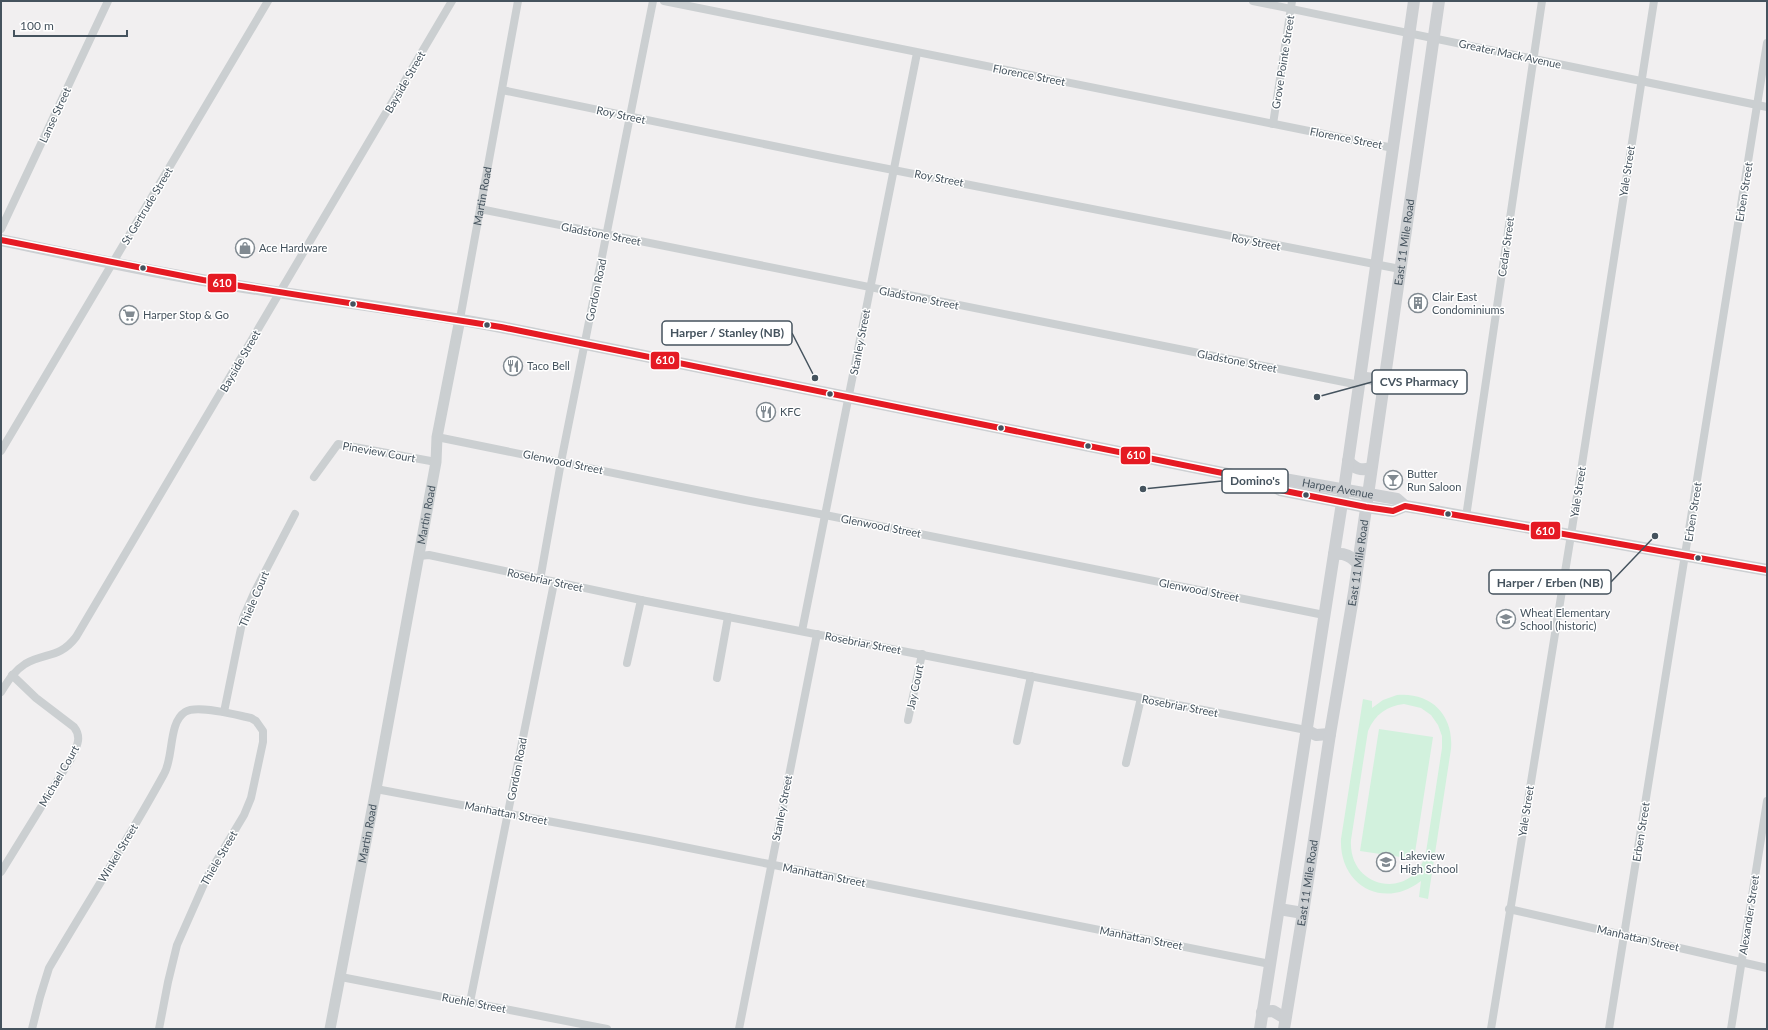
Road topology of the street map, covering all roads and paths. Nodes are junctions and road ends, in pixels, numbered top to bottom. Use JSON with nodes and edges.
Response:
{"nodes":[{"id":1,"x":108,"y":1,"type":"edge"},
{"id":2,"x":268,"y":1,"type":"edge"},
{"id":3,"x":452,"y":1,"type":"edge"},
{"id":4,"x":518,"y":1,"type":"edge"},
{"id":5,"x":654,"y":1,"type":"edge"},
{"id":6,"x":664,"y":1,"type":"edge"},
{"id":7,"x":1253,"y":1,"type":"edge"},
{"id":8,"x":1414,"y":1,"type":"edge"},
{"id":9,"x":1439,"y":1,"type":"edge"},
{"id":10,"x":1542,"y":1,"type":"edge"},
{"id":11,"x":1654,"y":1,"type":"edge"},
{"id":12,"x":1291,"y":5,"type":"edge"},
{"id":13,"x":1410,"y":32,"type":"junction"},
{"id":14,"x":1434,"y":38,"type":"junction"},
{"id":15,"x":1767,"y":43,"type":"edge"},
{"id":16,"x":917,"y":53,"type":"junction"},
{"id":17,"x":1534,"y":59,"type":"junction"},
{"id":18,"x":1641,"y":82,"type":"junction"},
{"id":19,"x":502,"y":90,"type":"junction"},
{"id":20,"x":1757,"y":105,"type":"junction"},
{"id":21,"x":1767,"y":107,"type":"edge"},
{"id":22,"x":630,"y":117,"type":"junction"},
{"id":23,"x":1273,"y":124,"type":"junction"},
{"id":24,"x":1393,"y":148,"type":"junction"},
{"id":25,"x":894,"y":170,"type":"junction"},
{"id":26,"x":480,"y":209,"type":"junction"},
{"id":27,"x":1,"y":229,"type":"edge"},
{"id":28,"x":608,"y":235,"type":"junction"},
{"id":29,"x":1,"y":240,"type":"edge"},
{"id":30,"x":112,"y":264,"type":"junction"},
{"id":31,"x":1376,"y":265,"type":"junction"},
{"id":32,"x":1400,"y":269,"type":"junction"},
{"id":33,"x":870,"y":288,"type":"junction"},
{"id":34,"x":280,"y":292,"type":"junction"},
{"id":35,"x":460,"y":319,"type":"junction"},
{"id":36,"x":585,"y":344,"type":"junction"},
{"id":37,"x":1359,"y":382,"type":"junction"},
{"id":38,"x":1383,"y":388,"type":"junction"},
{"id":39,"x":849,"y":397,"type":"junction"},
{"id":40,"x":438,"y":437,"type":"junction"},
{"id":41,"x":1,"y":451,"type":"edge"},
{"id":42,"x":1348,"y":461,"type":"junction"},
{"id":43,"x":436,"y":462,"type":"junction"},
{"id":44,"x":561,"y":462,"type":"junction"},
{"id":45,"x":1371,"y":468,"type":"junction"},
{"id":46,"x":314,"y":477,"type":"dead end"},
{"id":47,"x":1267,"y":482,"type":"junction"},
{"id":48,"x":1344,"y":490,"type":"junction"},
{"id":49,"x":1368,"y":494,"type":"junction"},
{"id":50,"x":1342,"y":503,"type":"junction"},
{"id":51,"x":1405,"y":506,"type":"junction"},
{"id":52,"x":1366,"y":507,"type":"junction"},
{"id":53,"x":295,"y":514,"type":"dead end"},
{"id":54,"x":825,"y":515,"type":"junction"},
{"id":55,"x":1466,"y":517,"type":"junction"},
{"id":56,"x":1571,"y":535,"type":"junction"},
{"id":57,"x":1334,"y":554,"type":"junction"},
{"id":58,"x":419,"y":556,"type":"junction"},
{"id":59,"x":1686,"y":556,"type":"junction"},
{"id":60,"x":1358,"y":564,"type":"junction"},
{"id":61,"x":1767,"y":570,"type":"edge"},
{"id":62,"x":540,"y":580,"type":"junction"},
{"id":63,"x":554,"y":583,"type":"junction"},
{"id":64,"x":641,"y":600,"type":"junction"},
{"id":65,"x":1324,"y":615,"type":"junction"},
{"id":66,"x":728,"y":617,"type":"junction"},
{"id":67,"x":802,"y":631,"type":"junction"},
{"id":68,"x":817,"y":634,"type":"junction"},
{"id":69,"x":922,"y":654,"type":"junction"},
{"id":70,"x":627,"y":663,"type":"dead end"},
{"id":71,"x":12,"y":675,"type":"junction"},
{"id":72,"x":1031,"y":676,"type":"junction"},
{"id":73,"x":716,"y":678,"type":"dead end"},
{"id":74,"x":1,"y":692,"type":"edge"},
{"id":75,"x":1141,"y":698,"type":"junction"},
{"id":76,"x":224,"y":712,"type":"junction"},
{"id":77,"x":908,"y":720,"type":"dead end"},
{"id":78,"x":1306,"y":730,"type":"junction"},
{"id":79,"x":1330,"y":734,"type":"junction"},
{"id":80,"x":1017,"y":741,"type":"dead end"},
{"id":81,"x":1126,"y":763,"type":"dead end"},
{"id":82,"x":376,"y":788,"type":"junction"},
{"id":83,"x":1767,"y":801,"type":"edge"},
{"id":84,"x":508,"y":813,"type":"junction"},
{"id":85,"x":771,"y":864,"type":"junction"},
{"id":86,"x":1,"y":872,"type":"edge"},
{"id":87,"x":1279,"y":909,"type":"junction"},
{"id":88,"x":1509,"y":909,"type":"junction"},
{"id":89,"x":1303,"y":913,"type":"junction"},
{"id":90,"x":1625,"y":935,"type":"junction"},
{"id":91,"x":1742,"y":962,"type":"junction"},
{"id":92,"x":1270,"y":964,"type":"junction"},
{"id":93,"x":1767,"y":968,"type":"edge"},
{"id":94,"x":340,"y":978,"type":"junction"},
{"id":95,"x":470,"y":1002,"type":"junction"},
{"id":96,"x":1262,"y":1012,"type":"junction"},
{"id":97,"x":1284,"y":1024,"type":"edge"},
{"id":98,"x":32,"y":1029,"type":"edge"},
{"id":99,"x":159,"y":1029,"type":"edge"},
{"id":100,"x":330,"y":1029,"type":"edge"},
{"id":101,"x":606,"y":1029,"type":"edge"},
{"id":102,"x":739,"y":1029,"type":"edge"},
{"id":103,"x":1260,"y":1029,"type":"edge"},
{"id":104,"x":1491,"y":1029,"type":"edge"},
{"id":105,"x":1610,"y":1029,"type":"edge"},
{"id":106,"x":1731,"y":1029,"type":"edge"}],
"edges":[{"from":1,"to":27,"type":"street","name":"Lanse Street"},
{"from":2,"to":30,"type":"street","name":"St Gertrude Street"},
{"from":3,"to":34,"type":"street","name":"Bayside Street"},
{"from":4,"to":19,"type":"street","name":"Martin Road"},
{"from":5,"to":22,"type":"street","name":"Gordon Road"},
{"from":6,"to":16,"type":"street","name":"Florence Street"},
{"from":7,"to":12,"type":"street","name":"Greater Mack Avenue"},
{"from":8,"to":13,"type":"main road"},
{"from":9,"to":14,"type":"main road","name":"East 11 Mile Road"},
{"from":10,"to":17,"type":"street","name":"Cedar Street"},
{"from":11,"to":18,"type":"street","name":"Yale Street"},
{"from":12,"to":13,"type":"street","name":"Greater Mack Avenue"},
{"from":12,"to":23,"type":"street","name":"Grove Pointe Street"},
{"from":13,"to":14,"type":"street","name":"Greater Mack Avenue"},
{"from":13,"to":24,"type":"main road"},
{"from":14,"to":17,"type":"street","name":"Greater Mack Avenue"},
{"from":14,"to":32,"type":"main road","name":"East 11 Mile Road"},
{"from":15,"to":20,"type":"street","name":"Erben Street"},
{"from":16,"to":23,"type":"street","name":"Florence Street"},
{"from":16,"to":25,"type":"street","name":"Stanley Street"},
{"from":17,"to":18,"type":"street","name":"Greater Mack Avenue"},
{"from":17,"to":55,"type":"street","name":"Cedar Street"},
{"from":18,"to":20,"type":"street","name":"Greater Mack Avenue"},
{"from":18,"to":56,"type":"street","name":"Yale Street"},
{"from":19,"to":22,"type":"street","name":"Roy Street"},
{"from":19,"to":26,"type":"street","name":"Martin Road"},
{"from":20,"to":21,"type":"street","name":"Greater Mack Avenue"},
{"from":20,"to":59,"type":"street","name":"Erben Street"},
{"from":22,"to":25,"type":"street","name":"Roy Street"},
{"from":22,"to":28,"type":"street","name":"Gordon Road"},
{"from":23,"to":24,"type":"street","name":"Florence Street"},
{"from":24,"to":31,"type":"main road"},
{"from":25,"to":31,"type":"street","name":"Roy Street"},
{"from":25,"to":33,"type":"street","name":"Stanley Street"},
{"from":26,"to":28,"type":"street","name":"Gladstone Street"},
{"from":26,"to":35,"type":"street","name":"Martin Road"},
{"from":28,"to":33,"type":"street","name":"Gladstone Street"},
{"from":28,"to":36,"type":"street","name":"Gordon Road"},
{"from":29,"to":30,"type":"main road","name":"Harper Avenue"},
{"from":30,"to":34,"type":"main road","name":"Harper Avenue"},
{"from":30,"to":41,"type":"street","name":"St Gertrude Street"},
{"from":31,"to":32,"type":"street"},
{"from":31,"to":37,"type":"main road"},
{"from":32,"to":38,"type":"main road","name":"East 11 Mile Road"},
{"from":33,"to":37,"type":"street","name":"Gladstone Street"},
{"from":33,"to":39,"type":"street","name":"Stanley Street"},
{"from":34,"to":35,"type":"main road","name":"Harper Avenue"},
{"from":34,"to":71,"type":"street","name":"Bayside Street"},
{"from":35,"to":36,"type":"main road","name":"Harper Avenue"},
{"from":35,"to":40,"type":"street","name":"Martin Road"},
{"from":36,"to":39,"type":"main road","name":"Harper Avenue"},
{"from":36,"to":44,"type":"street","name":"Gordon Road"},
{"from":37,"to":38,"type":"main road"},
{"from":37,"to":42,"type":"main road"},
{"from":38,"to":45,"type":"main road","name":"East 11 Mile Road"},
{"from":39,"to":47,"type":"main road","name":"Harper Avenue"},
{"from":39,"to":54,"type":"street","name":"Stanley Street"},
{"from":40,"to":43,"type":"street","name":"Martin Road"},
{"from":40,"to":44,"type":"street","name":"Glenwood Street"},
{"from":42,"to":45,"type":"main road"},
{"from":42,"to":48,"type":"main road"},
{"from":43,"to":46,"type":"street","name":"Pineview Court"},
{"from":43,"to":58,"type":"street","name":"Martin Road"},
{"from":44,"to":54,"type":"street","name":"Glenwood Street"},
{"from":44,"to":62,"type":"street","name":"Gordon Road"},
{"from":45,"to":49,"type":"main road","name":"East 11 Mile Road"},
{"from":47,"to":48,"type":"main road","name":"Harper Avenue"},
{"from":47,"to":50,"type":"main road","name":"Harper Avenue"},
{"from":48,"to":49,"type":"main road","name":"Harper Avenue"},
{"from":48,"to":50,"type":"main road"},
{"from":49,"to":51,"type":"main road","name":"Harper Avenue"},
{"from":49,"to":52,"type":"main road","name":"East 11 Mile Road"},
{"from":50,"to":52,"type":"main road","name":"Harper Avenue"},
{"from":50,"to":57,"type":"main road"},
{"from":51,"to":52,"type":"main road","name":"Harper Avenue"},
{"from":51,"to":55,"type":"main road","name":"Harper Avenue"},
{"from":52,"to":60,"type":"main road","name":"East 11 Mile Road"},
{"from":53,"to":76,"type":"street","name":"Thiele Court"},
{"from":54,"to":65,"type":"street","name":"Glenwood Street"},
{"from":54,"to":67,"type":"street","name":"Stanley Street"},
{"from":55,"to":56,"type":"main road","name":"Harper Avenue"},
{"from":56,"to":59,"type":"main road","name":"Harper Avenue"},
{"from":56,"to":88,"type":"street","name":"Yale Street"},
{"from":57,"to":60,"type":"main road"},
{"from":57,"to":65,"type":"main road"},
{"from":58,"to":62,"type":"street","name":"Rosebriar Street"},
{"from":58,"to":82,"type":"street","name":"Martin Road"},
{"from":59,"to":61,"type":"main road","name":"Harper Avenue"},
{"from":59,"to":90,"type":"street","name":"Erben Street"},
{"from":60,"to":79,"type":"main road","name":"East 11 Mile Road"},
{"from":62,"to":63,"type":"street","name":"Rosebriar Street"},
{"from":63,"to":64,"type":"street","name":"Rosebriar Street"},
{"from":63,"to":84,"type":"street","name":"Gordon Road"},
{"from":64,"to":66,"type":"street","name":"Rosebriar Street"},
{"from":64,"to":70,"type":"street"},
{"from":65,"to":78,"type":"main road"},
{"from":66,"to":67,"type":"street","name":"Rosebriar Street"},
{"from":66,"to":73,"type":"street"},
{"from":67,"to":68,"type":"street","name":"Rosebriar Street"},
{"from":68,"to":69,"type":"street","name":"Rosebriar Street"},
{"from":68,"to":85,"type":"street","name":"Stanley Street"},
{"from":69,"to":72,"type":"street","name":"Rosebriar Street"},
{"from":69,"to":77,"type":"street","name":"Jay Court"},
{"from":71,"to":74,"type":"street","name":"Bayside Street"},
{"from":71,"to":86,"type":"street","name":"Michael Court"},
{"from":72,"to":75,"type":"street","name":"Rosebriar Street"},
{"from":72,"to":80,"type":"street"},
{"from":75,"to":78,"type":"street","name":"Rosebriar Street"},
{"from":75,"to":81,"type":"street"},
{"from":76,"to":98,"type":"street","name":"Winkel Street"},
{"from":76,"to":99,"type":"street","name":"Thiele Street"},
{"from":78,"to":79,"type":"main road"},
{"from":78,"to":87,"type":"main road"},
{"from":79,"to":89,"type":"main road","name":"East 11 Mile Road"},
{"from":82,"to":84,"type":"street","name":"Manhattan Street"},
{"from":82,"to":94,"type":"street","name":"Martin Road"},
{"from":83,"to":91,"type":"street","name":"Alexander Street"},
{"from":84,"to":85,"type":"street","name":"Manhattan Street"},
{"from":84,"to":95,"type":"street","name":"Gordon Road"},
{"from":85,"to":92,"type":"street","name":"Manhattan Street"},
{"from":85,"to":102,"type":"street","name":"Stanley Street"},
{"from":87,"to":89,"type":"main road"},
{"from":87,"to":92,"type":"main road"},
{"from":88,"to":90,"type":"street","name":"Manhattan Street"},
{"from":88,"to":104,"type":"street","name":"Yale Street"},
{"from":89,"to":97,"type":"main road","name":"East 11 Mile Road"},
{"from":90,"to":91,"type":"street","name":"Manhattan Street"},
{"from":90,"to":105,"type":"street","name":"Erben Street"},
{"from":91,"to":93,"type":"street","name":"Manhattan Street"},
{"from":91,"to":106,"type":"street","name":"Alexander Street"},
{"from":92,"to":96,"type":"main road"},
{"from":94,"to":95,"type":"street","name":"Ruehle Street"},
{"from":94,"to":100,"type":"street","name":"Martin Road"},
{"from":95,"to":101,"type":"street","name":"Ruehle Street"},
{"from":96,"to":97,"type":"main road"},
{"from":96,"to":103,"type":"main road"}]}
